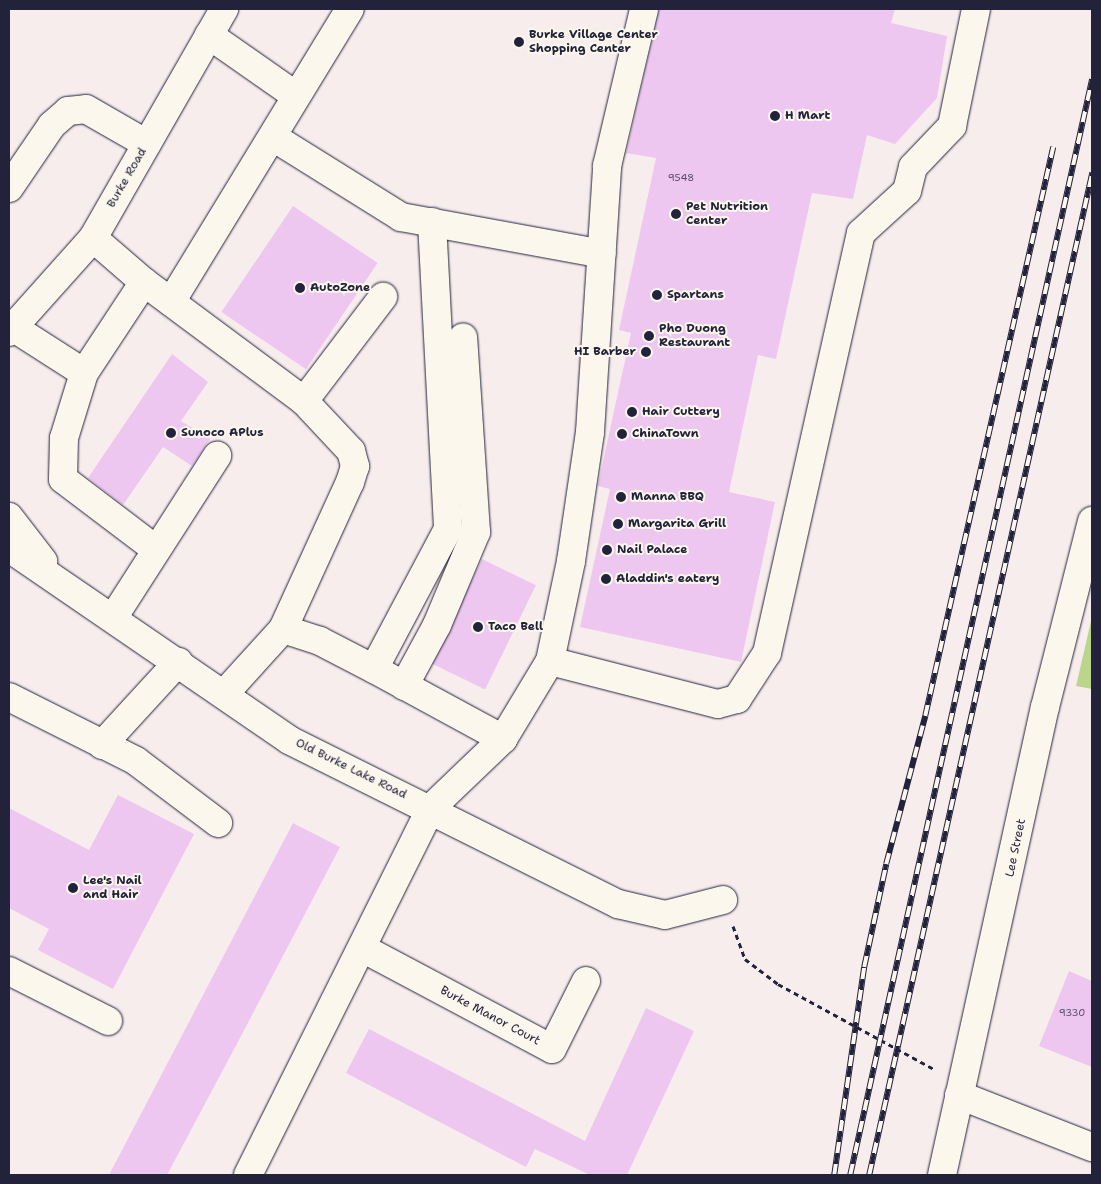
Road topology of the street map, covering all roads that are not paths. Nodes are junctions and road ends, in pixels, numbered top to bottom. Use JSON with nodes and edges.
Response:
{"nodes":[{"id":1,"x":224,"y":9,"type":"edge"},
{"id":2,"x":350,"y":9,"type":"edge"},
{"id":3,"x":644,"y":9,"type":"edge"},
{"id":4,"x":976,"y":9,"type":"edge"},
{"id":5,"x":209,"y":35,"type":"junction"},
{"id":6,"x":296,"y":96,"type":"junction"},
{"id":7,"x":274,"y":137,"type":"junction"},
{"id":8,"x":147,"y":144,"type":"junction"},
{"id":9,"x":9,"y":188,"type":"edge"},
{"id":10,"x":432,"y":222,"type":"junction"},
{"id":11,"x":92,"y":238,"type":"junction"},
{"id":12,"x":602,"y":254,"type":"junction"},
{"id":13,"x":144,"y":282,"type":"junction"},
{"id":14,"x":383,"y":297,"type":"dead end"},
{"id":15,"x":171,"y":302,"type":"junction"},
{"id":16,"x":11,"y":333,"type":"edge"},
{"id":17,"x":463,"y":337,"type":"dead end"},
{"id":18,"x":84,"y":373,"type":"junction"},
{"id":19,"x":304,"y":401,"type":"junction"},
{"id":20,"x":217,"y":456,"type":"dead end"},
{"id":21,"x":9,"y":518,"type":"edge"},
{"id":22,"x":1092,"y":520,"type":"edge"},
{"id":23,"x":9,"y":548,"type":"edge"},
{"id":24,"x":154,"y":548,"type":"junction"},
{"id":25,"x":59,"y":582,"type":"junction"},
{"id":26,"x":113,"y":618,"type":"junction"},
{"id":27,"x":283,"y":629,"type":"junction"},
{"id":28,"x":550,"y":661,"type":"junction"},
{"id":29,"x":178,"y":662,"type":"junction"},
{"id":30,"x":374,"y":669,"type":"junction"},
{"id":31,"x":404,"y":686,"type":"junction"},
{"id":32,"x":224,"y":694,"type":"junction"},
{"id":33,"x":9,"y":697,"type":"edge"},
{"id":34,"x":502,"y":739,"type":"junction"},
{"id":35,"x":102,"y":745,"type":"junction"},
{"id":36,"x":431,"y":808,"type":"junction"},
{"id":37,"x":218,"y":823,"type":"dead end"},
{"id":38,"x":723,"y":900,"type":"road end"},
{"id":39,"x":362,"y":948,"type":"junction"},
{"id":40,"x":9,"y":971,"type":"edge"},
{"id":41,"x":586,"y":981,"type":"dead end"},
{"id":42,"x":108,"y":1021,"type":"dead end"},
{"id":43,"x":960,"y":1088,"type":"junction"},
{"id":44,"x":1092,"y":1147,"type":"edge"},
{"id":45,"x":248,"y":1175,"type":"edge"},
{"id":46,"x":942,"y":1175,"type":"edge"}],
"edges":[{"from":1,"to":5,"type":"street","name":"Burke Road"},
{"from":2,"to":6,"type":"street"},
{"from":3,"to":12,"type":"street"},
{"from":4,"to":28,"type":"street"},
{"from":5,"to":6,"type":"street"},
{"from":5,"to":8,"type":"street","name":"Burke Road"},
{"from":6,"to":7,"type":"street"},
{"from":7,"to":10,"type":"street"},
{"from":7,"to":15,"type":"street"},
{"from":8,"to":9,"type":"street"},
{"from":8,"to":11,"type":"street","name":"Burke Road"},
{"from":10,"to":12,"type":"street"},
{"from":10,"to":30,"type":"street"},
{"from":11,"to":13,"type":"street"},
{"from":11,"to":16,"type":"street","name":"Burke Road"},
{"from":12,"to":28,"type":"street"},
{"from":13,"to":15,"type":"street"},
{"from":13,"to":18,"type":"street"},
{"from":14,"to":19,"type":"street"},
{"from":15,"to":19,"type":"street"},
{"from":16,"to":18,"type":"street"},
{"from":17,"to":31,"type":"street"},
{"from":18,"to":24,"type":"street"},
{"from":19,"to":27,"type":"street"},
{"from":20,"to":24,"type":"street"},
{"from":21,"to":25,"type":"street"},
{"from":22,"to":43,"type":"street","name":"Lee Street"},
{"from":23,"to":25,"type":"street","name":"Old Burke Lake Road"},
{"from":24,"to":26,"type":"street"},
{"from":25,"to":26,"type":"street","name":"Old Burke Lake Road"},
{"from":26,"to":29,"type":"street","name":"Old Burke Lake Road"},
{"from":27,"to":30,"type":"street"},
{"from":27,"to":32,"type":"street"},
{"from":28,"to":34,"type":"street"},
{"from":29,"to":32,"type":"street","name":"Old Burke Lake Road"},
{"from":29,"to":35,"type":"street"},
{"from":30,"to":31,"type":"street"},
{"from":31,"to":34,"type":"street"},
{"from":32,"to":36,"type":"street","name":"Old Burke Lake Road"},
{"from":33,"to":35,"type":"street"},
{"from":34,"to":36,"type":"street"},
{"from":35,"to":37,"type":"street"},
{"from":36,"to":38,"type":"street","name":"Old Burke Lake Road"},
{"from":36,"to":39,"type":"street"},
{"from":39,"to":41,"type":"street","name":"Burke Manor Court"},
{"from":39,"to":45,"type":"street"},
{"from":40,"to":42,"type":"street"},
{"from":43,"to":44,"type":"street"},
{"from":43,"to":46,"type":"street","name":"Lee Street"}]}
